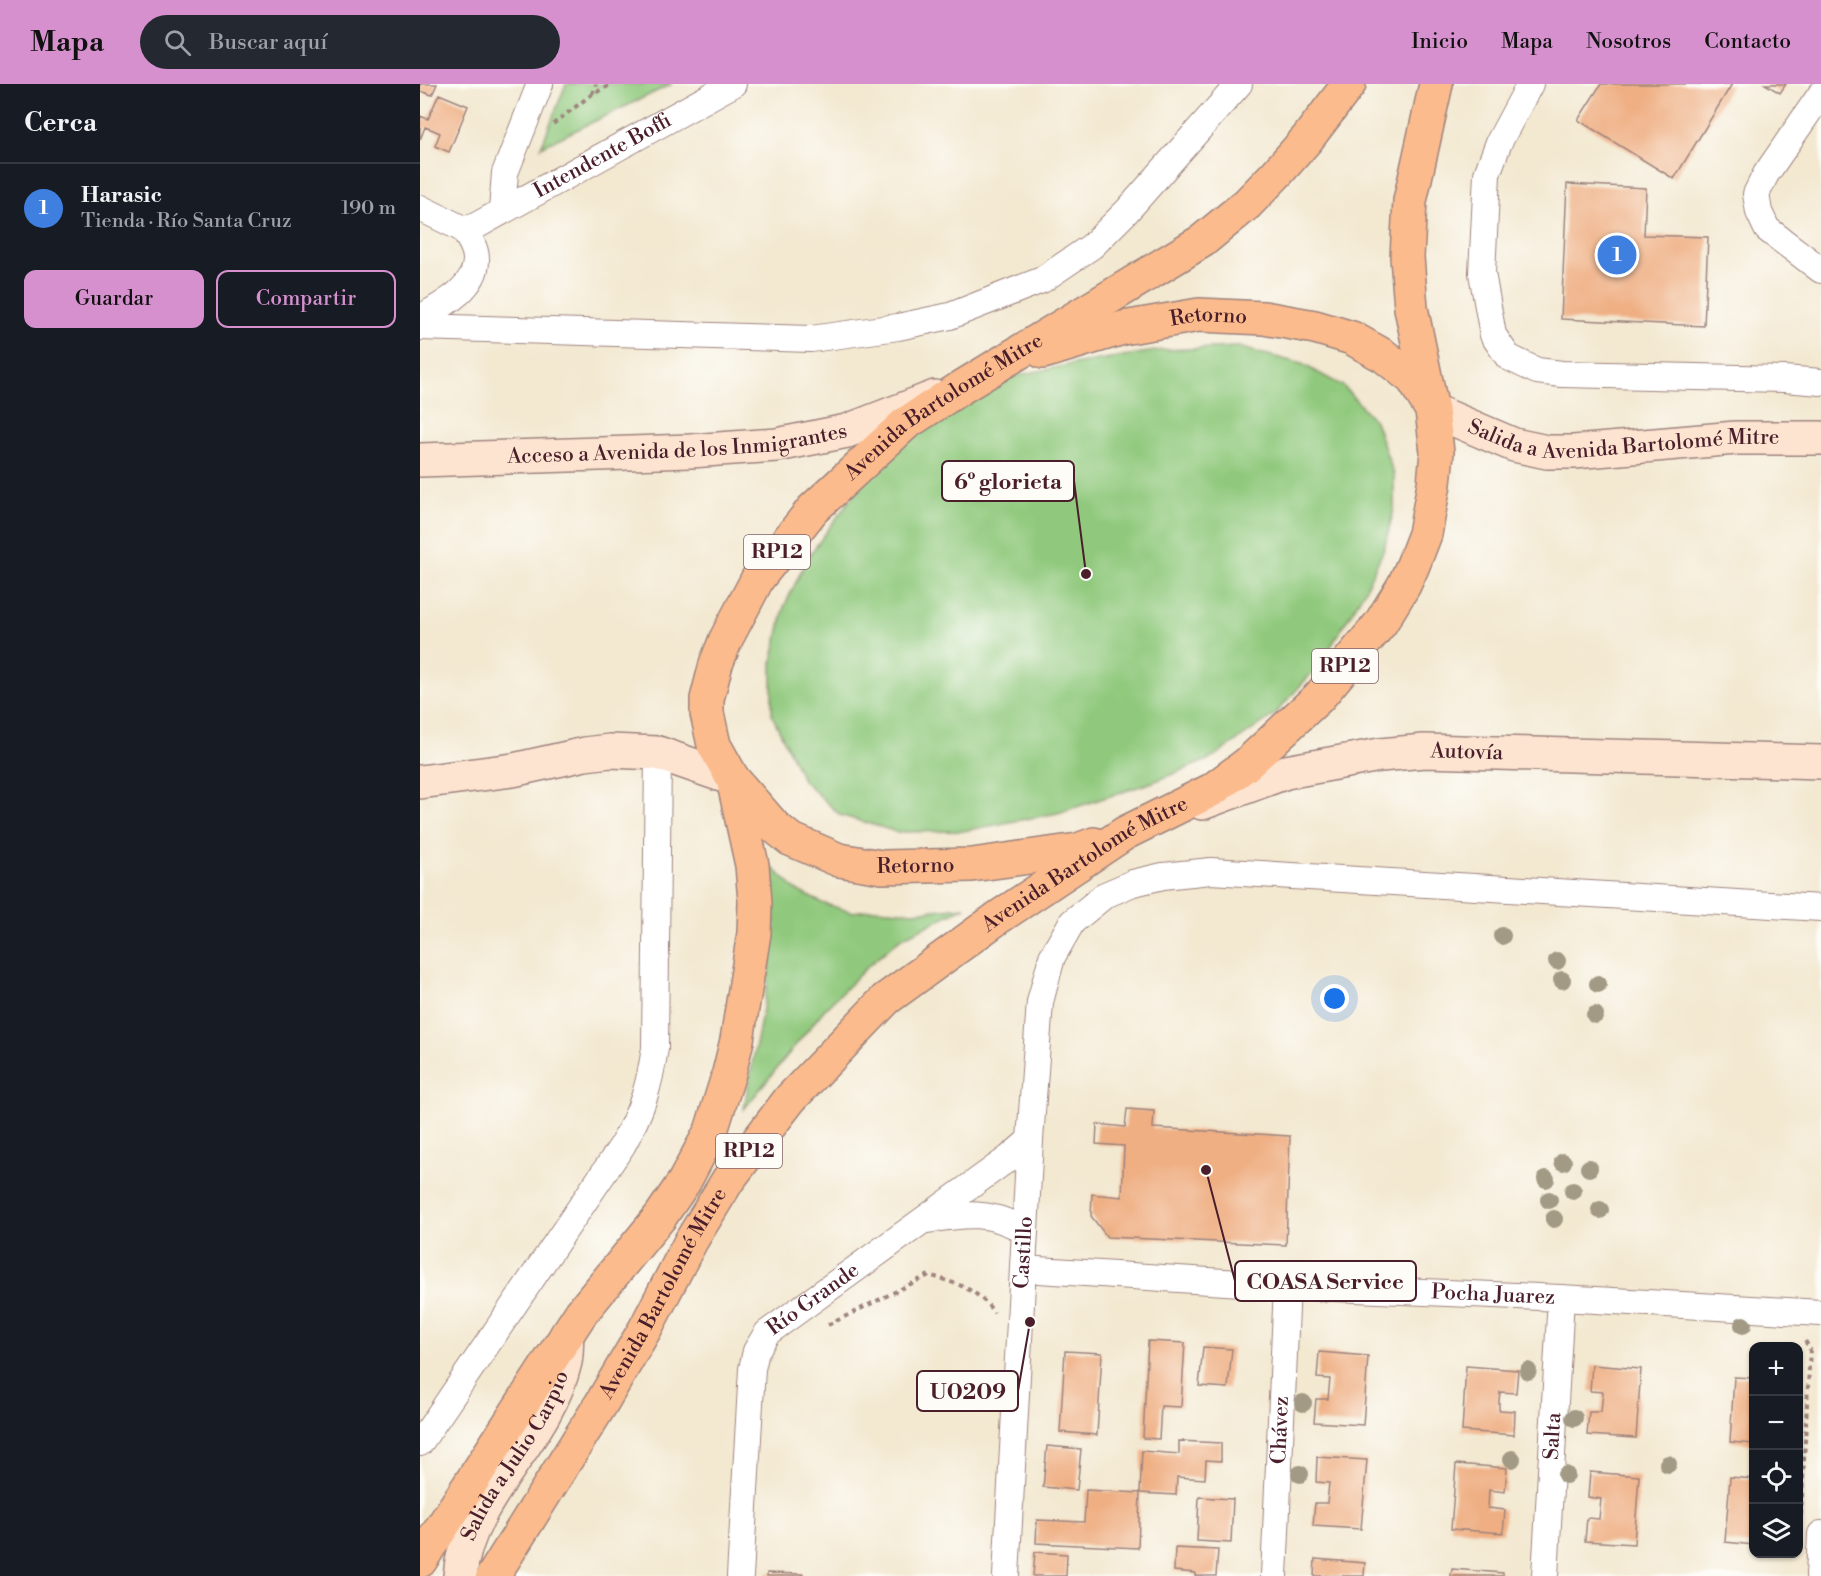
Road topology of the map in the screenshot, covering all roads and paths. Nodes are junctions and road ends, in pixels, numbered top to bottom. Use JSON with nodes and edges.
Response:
{"nodes":[{"id":1,"x":540,"y":84,"type":"edge"},
{"id":2,"x":596,"y":84,"type":"edge"},
{"id":3,"x":612,"y":84,"type":"edge"},
{"id":4,"x":733,"y":84,"type":"edge"},
{"id":5,"x":1239,"y":84,"type":"edge"},
{"id":6,"x":1349,"y":84,"type":"edge"},
{"id":7,"x":1436,"y":84,"type":"edge"},
{"id":8,"x":1530,"y":84,"type":"edge"},
{"id":9,"x":1821,"y":94,"type":"edge"},
{"id":10,"x":420,"y":208,"type":"edge"},
{"id":11,"x":502,"y":210,"type":"junction"},
{"id":12,"x":463,"y":229,"type":"junction"},
{"id":13,"x":1821,"y":270,"type":"edge"},
{"id":14,"x":420,"y":318,"type":"edge"},
{"id":15,"x":420,"y":327,"type":"edge"},
{"id":16,"x":1821,"y":382,"type":"edge"},
{"id":17,"x":962,"y":387,"type":"junction"},
{"id":18,"x":1432,"y":410,"type":"junction"},
{"id":19,"x":1821,"y":438,"type":"edge"},
{"id":20,"x":420,"y":460,"type":"edge"},
{"id":21,"x":658,"y":753,"type":"junction"},
{"id":22,"x":1821,"y":762,"type":"edge"},
{"id":23,"x":733,"y":778,"type":"junction"},
{"id":24,"x":420,"y":782,"type":"edge"},
{"id":25,"x":1125,"y":833,"type":"junction"},
{"id":26,"x":1821,"y":908,"type":"edge"},
{"id":27,"x":1029,"y":1140,"type":"junction"},
{"id":28,"x":923,"y":1221,"type":"junction"},
{"id":29,"x":1025,"y":1231,"type":"junction"},
{"id":30,"x":1023,"y":1269,"type":"junction"},
{"id":31,"x":1287,"y":1287,"type":"junction"},
{"id":32,"x":1561,"y":1298,"type":"junction"},
{"id":33,"x":1821,"y":1313,"type":"edge"},
{"id":34,"x":996,"y":1320,"type":"dead end"},
{"id":35,"x":824,"y":1326,"type":"dead end"},
{"id":36,"x":567,"y":1334,"type":"junction"},
{"id":37,"x":1803,"y":1339,"type":"dead end"},
{"id":38,"x":420,"y":1443,"type":"edge"},
{"id":39,"x":1802,"y":1504,"type":"edge"},
{"id":40,"x":1821,"y":1534,"type":"edge"},
{"id":41,"x":420,"y":1561,"type":"edge"},
{"id":42,"x":460,"y":1576,"type":"edge"},
{"id":43,"x":493,"y":1576,"type":"edge"},
{"id":44,"x":740,"y":1576,"type":"edge"},
{"id":45,"x":1006,"y":1576,"type":"edge"},
{"id":46,"x":1274,"y":1576,"type":"edge"},
{"id":47,"x":1545,"y":1576,"type":"edge"},
{"id":48,"x":1819,"y":1576,"type":"edge"}],
"edges":[{"from":1,"to":11,"type":"street"},
{"from":2,"to":3,"type":"path"},
{"from":4,"to":11,"type":"street","name":"Intendente Boffi"},
{"from":5,"to":15,"type":"street"},
{"from":6,"to":17,"type":"main road","name":"Avenida Bartolomé Mitre","number":"RP12"},
{"from":7,"to":18,"type":"main road","name":"Avenida Bartolomé Mitre","number":"RP12"},
{"from":8,"to":16,"type":"street"},
{"from":9,"to":13,"type":"street"},
{"from":10,"to":12,"type":"street"},
{"from":11,"to":12,"type":"street","name":"Intendente Boffi"},
{"from":12,"to":14,"type":"street"},
{"from":17,"to":18,"type":"main road","name":"Retorno","number":"RP12"},
{"from":17,"to":20,"type":"street","name":"Acceso a Avenida de los Inmigrantes"},
{"from":17,"to":23,"type":"main road","name":"Avenida Bartolomé Mitre","number":"RP12"},
{"from":18,"to":19,"type":"street","name":"Salida a Avenida Bartolomé Mitre"},
{"from":18,"to":25,"type":"main road","name":"Avenida Bartolomé Mitre","number":"RP12"},
{"from":21,"to":23,"type":"street"},
{"from":21,"to":24,"type":"street"},
{"from":21,"to":38,"type":"street"},
{"from":22,"to":25,"type":"street","name":"Autovía"},
{"from":23,"to":25,"type":"main road","name":"Retorno","number":"RP12"},
{"from":23,"to":36,"type":"main road","name":"Avenida Bartolomé Mitre","number":"RP12"},
{"from":25,"to":43,"type":"main road","name":"Avenida Bartolomé Mitre","number":"RP12"},
{"from":26,"to":27,"type":"street","name":"Castillo"},
{"from":27,"to":28,"type":"street","name":"Río Grande"},
{"from":27,"to":29,"type":"street","name":"Castillo"},
{"from":28,"to":29,"type":"street"},
{"from":28,"to":44,"type":"street","name":"Río Grande"},
{"from":29,"to":30,"type":"street","name":"Castillo"},
{"from":30,"to":31,"type":"street","name":"Pocha Juarez"},
{"from":30,"to":45,"type":"street","name":"Castillo"},
{"from":31,"to":32,"type":"street","name":"Pocha Juarez"},
{"from":31,"to":46,"type":"street","name":"Chávez"},
{"from":32,"to":33,"type":"street","name":"Pocha Juarez"},
{"from":32,"to":47,"type":"street","name":"Salta"},
{"from":34,"to":35,"type":"path"},
{"from":36,"to":41,"type":"main road","name":"Avenida Bartolomé Mitre","number":"RP12"},
{"from":36,"to":42,"type":"street","name":"Salida a Julio Carpio"},
{"from":37,"to":39,"type":"path"},
{"from":40,"to":48,"type":"street"}]}
